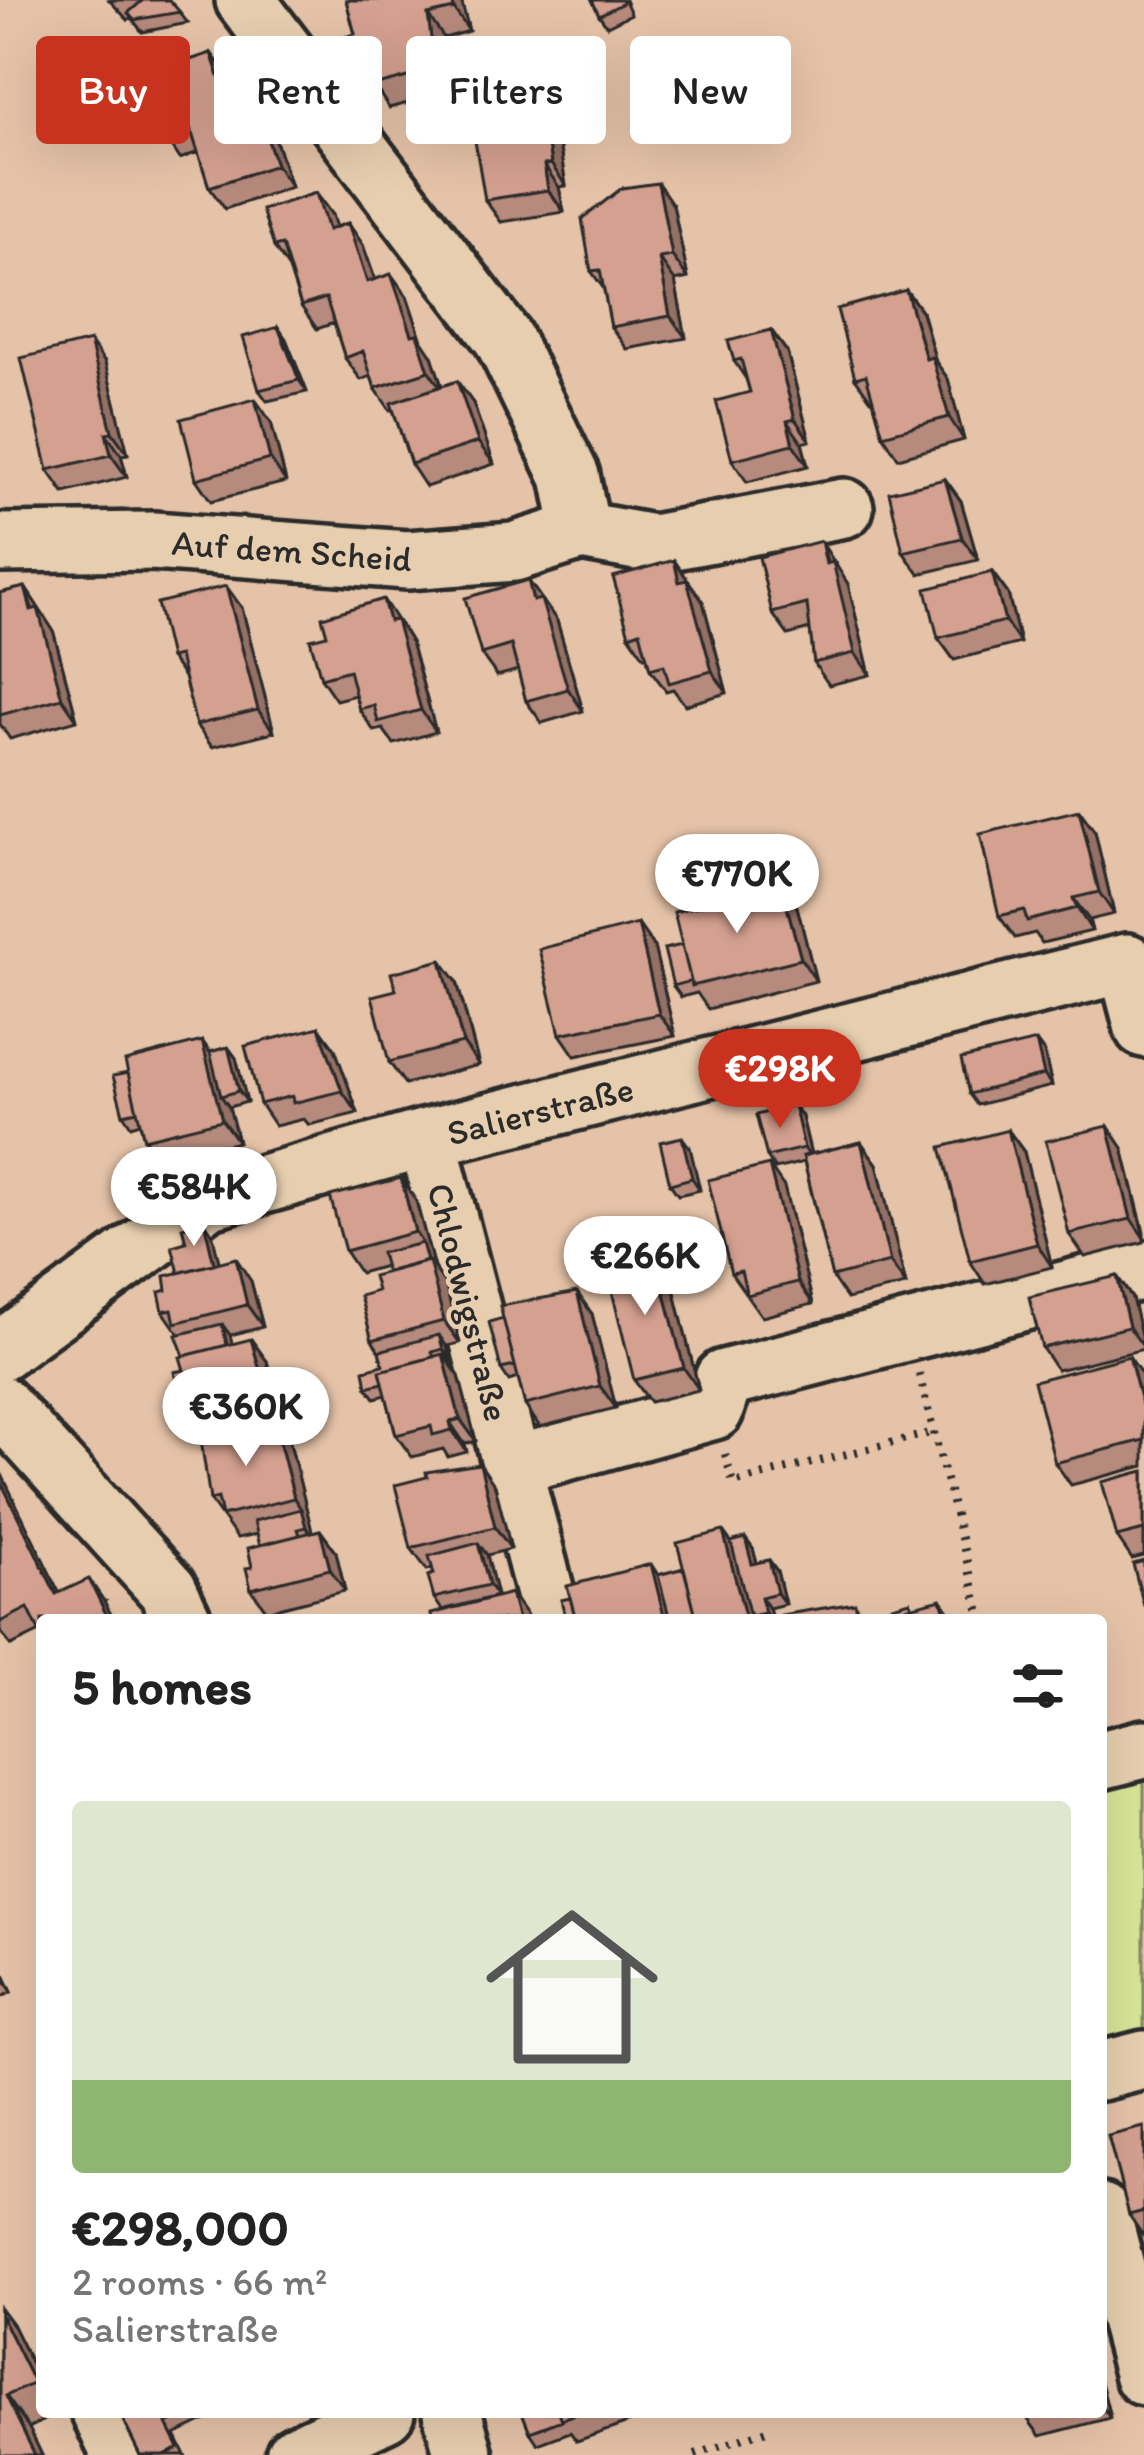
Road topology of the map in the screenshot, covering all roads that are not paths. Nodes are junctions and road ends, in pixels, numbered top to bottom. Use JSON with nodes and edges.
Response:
{"nodes":[{"id":1,"x":245,"y":0,"type":"edge"},
{"id":2,"x":844,"y":508,"type":"dead end"},
{"id":3,"x":580,"y":531,"type":"junction"},
{"id":4,"x":0,"y":543,"type":"edge"},
{"id":5,"x":1144,"y":1028,"type":"edge"},
{"id":6,"x":427,"y":1138,"type":"junction"},
{"id":7,"x":1144,"y":1270,"type":"edge"},
{"id":8,"x":0,"y":1351,"type":"edge"},
{"id":9,"x":0,"y":1405,"type":"edge"},
{"id":10,"x":512,"y":1466,"type":"junction"},
{"id":11,"x":179,"y":1614,"type":"edge"},
{"id":12,"x":550,"y":1614,"type":"edge"},
{"id":13,"x":1144,"y":1749,"type":"edge"},
{"id":14,"x":1107,"y":1758,"type":"edge"},
{"id":15,"x":1144,"y":2060,"type":"edge"},
{"id":16,"x":1107,"y":2069,"type":"edge"},
{"id":17,"x":1107,"y":2236,"type":"edge"},
{"id":18,"x":1144,"y":2376,"type":"edge"},
{"id":19,"x":103,"y":2418,"type":"edge"},
{"id":20,"x":372,"y":2418,"type":"edge"},
{"id":21,"x":454,"y":2418,"type":"edge"},
{"id":22,"x":122,"y":2455,"type":"edge"},
{"id":23,"x":295,"y":2455,"type":"edge"},
{"id":24,"x":464,"y":2455,"type":"edge"}],
"edges":[{"from":1,"to":3,"type":"street"},
{"from":2,"to":3,"type":"street","name":"Auf dem Scheid"},
{"from":3,"to":4,"type":"street","name":"Auf dem Scheid"},
{"from":5,"to":6,"type":"street","name":"Salierstraße"},
{"from":6,"to":8,"type":"street","name":"Salierstraße"},
{"from":6,"to":10,"type":"street","name":"Chlodwigstraße"},
{"from":7,"to":10,"type":"street","name":"Chlodwigstraße"},
{"from":9,"to":11,"type":"street"},
{"from":10,"to":12,"type":"street","name":"Chlodwigstraße"},
{"from":13,"to":14,"type":"street"},
{"from":15,"to":16,"type":"street"},
{"from":17,"to":18,"type":"street"},
{"from":19,"to":22,"type":"street"},
{"from":20,"to":23,"type":"street"},
{"from":21,"to":24,"type":"street"}]}
